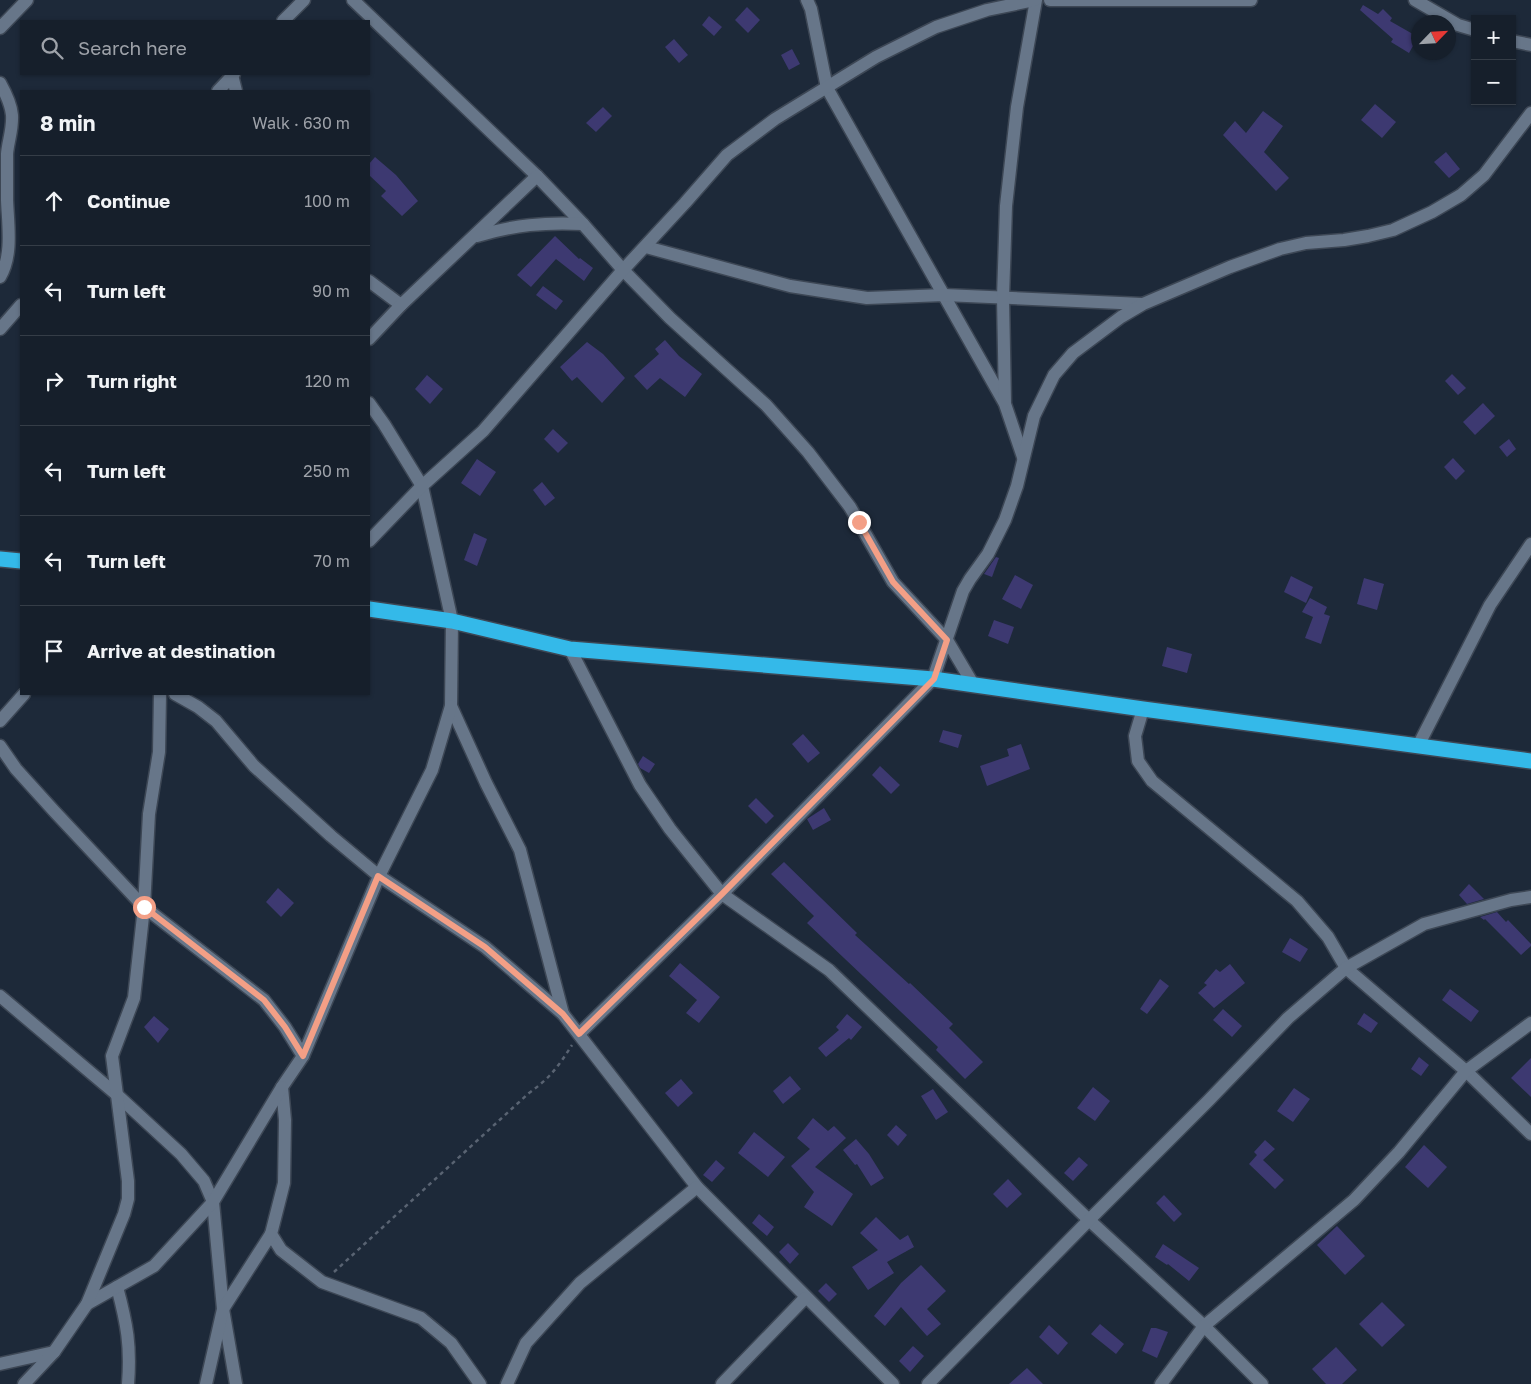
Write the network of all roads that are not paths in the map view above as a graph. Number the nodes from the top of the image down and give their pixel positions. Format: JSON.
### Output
{"nodes":[{"id":1,"x":27,"y":0,"type":"edge"},
{"id":2,"x":304,"y":0,"type":"edge"},
{"id":3,"x":353,"y":0,"type":"edge"},
{"id":4,"x":807,"y":0,"type":"edge"},
{"id":5,"x":1035,"y":0,"type":"edge"},
{"id":6,"x":1050,"y":0,"type":"edge"},
{"id":7,"x":1073,"y":0,"type":"edge"},
{"id":8,"x":1251,"y":0,"type":"edge"},
{"id":9,"x":1415,"y":0,"type":"edge"},
{"id":10,"x":284,"y":20,"type":"edge"},
{"id":11,"x":0,"y":28,"type":"edge"},
{"id":12,"x":1471,"y":29,"type":"edge"},
{"id":13,"x":1516,"y":42,"type":"edge"},
{"id":14,"x":1531,"y":45,"type":"edge"},
{"id":15,"x":232,"y":75,"type":"edge"},
{"id":16,"x":233,"y":75,"type":"edge"},
{"id":17,"x":0,"y":83,"type":"edge"},
{"id":18,"x":827,"y":88,"type":"junction"},
{"id":19,"x":219,"y":90,"type":"edge"},
{"id":20,"x":236,"y":90,"type":"edge"},
{"id":21,"x":1531,"y":113,"type":"edge"},
{"id":22,"x":537,"y":176,"type":"junction"},
{"id":23,"x":583,"y":224,"type":"junction"},
{"id":24,"x":475,"y":236,"type":"junction"},
{"id":25,"x":646,"y":247,"type":"junction"},
{"id":26,"x":623,"y":270,"type":"junction"},
{"id":27,"x":0,"y":277,"type":"edge"},
{"id":28,"x":370,"y":282,"type":"edge"},
{"id":29,"x":944,"y":295,"type":"junction"},
{"id":30,"x":1003,"y":298,"type":"junction"},
{"id":31,"x":401,"y":304,"type":"junction"},
{"id":32,"x":1143,"y":304,"type":"junction"},
{"id":33,"x":20,"y":306,"type":"edge"},
{"id":34,"x":0,"y":328,"type":"edge"},
{"id":35,"x":370,"y":338,"type":"edge"},
{"id":36,"x":370,"y":404,"type":"edge"},
{"id":37,"x":1005,"y":404,"type":"junction"},
{"id":38,"x":1023,"y":458,"type":"junction"},
{"id":39,"x":422,"y":486,"type":"junction"},
{"id":40,"x":370,"y":540,"type":"edge"},
{"id":41,"x":1531,"y":544,"type":"edge"},
{"id":42,"x":0,"y":559,"type":"edge"},
{"id":43,"x":20,"y":561,"type":"edge"},
{"id":44,"x":370,"y":609,"type":"edge"},
{"id":45,"x":452,"y":621,"type":"junction"},
{"id":46,"x":947,"y":640,"type":"junction"},
{"id":47,"x":570,"y":649,"type":"junction"},
{"id":48,"x":934,"y":679,"type":"junction"},
{"id":49,"x":973,"y":684,"type":"junction"},
{"id":50,"x":23,"y":695,"type":"edge"},
{"id":51,"x":160,"y":695,"type":"edge"},
{"id":52,"x":177,"y":695,"type":"edge"},
{"id":53,"x":451,"y":706,"type":"junction"},
{"id":54,"x":1143,"y":709,"type":"junction"},
{"id":55,"x":0,"y":720,"type":"edge"},
{"id":56,"x":0,"y":746,"type":"edge"},
{"id":57,"x":1418,"y":746,"type":"junction"},
{"id":58,"x":1531,"y":761,"type":"edge"},
{"id":59,"x":378,"y":876,"type":"junction"},
{"id":60,"x":722,"y":894,"type":"junction"},
{"id":61,"x":1531,"y":897,"type":"edge"},
{"id":62,"x":144,"y":907,"type":"junction"},
{"id":63,"x":1346,"y":968,"type":"junction"},
{"id":64,"x":0,"y":996,"type":"edge"},
{"id":65,"x":563,"y":1014,"type":"junction"},
{"id":66,"x":1531,"y":1023,"type":"edge"},
{"id":67,"x":579,"y":1034,"type":"junction"},
{"id":68,"x":303,"y":1056,"type":"junction"},
{"id":69,"x":1466,"y":1071,"type":"junction"},
{"id":70,"x":282,"y":1087,"type":"junction"},
{"id":71,"x":116,"y":1094,"type":"junction"},
{"id":72,"x":1531,"y":1134,"type":"edge"},
{"id":73,"x":697,"y":1187,"type":"junction"},
{"id":74,"x":213,"y":1202,"type":"junction"},
{"id":75,"x":1089,"y":1220,"type":"junction"},
{"id":76,"x":271,"y":1234,"type":"junction"},
{"id":77,"x":116,"y":1287,"type":"junction"},
{"id":78,"x":805,"y":1298,"type":"junction"},
{"id":79,"x":88,"y":1304,"type":"junction"},
{"id":80,"x":223,"y":1309,"type":"junction"},
{"id":81,"x":1204,"y":1326,"type":"junction"},
{"id":82,"x":54,"y":1352,"type":"junction"},
{"id":83,"x":0,"y":1364,"type":"edge"},
{"id":84,"x":24,"y":1384,"type":"edge"},
{"id":85,"x":128,"y":1384,"type":"edge"},
{"id":86,"x":206,"y":1384,"type":"edge"},
{"id":87,"x":236,"y":1384,"type":"edge"},
{"id":88,"x":480,"y":1384,"type":"edge"},
{"id":89,"x":507,"y":1384,"type":"edge"},
{"id":90,"x":722,"y":1384,"type":"edge"},
{"id":91,"x":893,"y":1384,"type":"edge"},
{"id":92,"x":928,"y":1384,"type":"edge"},
{"id":93,"x":1161,"y":1384,"type":"edge"},
{"id":94,"x":1262,"y":1384,"type":"edge"}],
"edges":[{"from":1,"to":11,"type":"street"},
{"from":2,"to":10,"type":"street"},
{"from":3,"to":22,"type":"street"},
{"from":4,"to":18,"type":"street"},
{"from":5,"to":18,"type":"street"},
{"from":5,"to":30,"type":"street"},
{"from":6,"to":7,"type":"street"},
{"from":7,"to":8,"type":"street"},
{"from":9,"to":12,"type":"street"},
{"from":13,"to":14,"type":"street"},
{"from":15,"to":19,"type":"street"},
{"from":16,"to":20,"type":"street"},
{"from":17,"to":27,"type":"street"},
{"from":18,"to":25,"type":"street"},
{"from":18,"to":29,"type":"street"},
{"from":21,"to":32,"type":"street"},
{"from":22,"to":23,"type":"street"},
{"from":22,"to":24,"type":"street"},
{"from":23,"to":24,"type":"street"},
{"from":23,"to":26,"type":"street"},
{"from":24,"to":31,"type":"street"},
{"from":25,"to":26,"type":"street"},
{"from":25,"to":29,"type":"street"},
{"from":26,"to":39,"type":"street"},
{"from":26,"to":46,"type":"street"},
{"from":28,"to":31,"type":"street"},
{"from":29,"to":30,"type":"street"},
{"from":29,"to":37,"type":"street"},
{"from":30,"to":32,"type":"street"},
{"from":30,"to":37,"type":"street"},
{"from":31,"to":35,"type":"street"},
{"from":32,"to":38,"type":"street"},
{"from":33,"to":34,"type":"street"},
{"from":36,"to":39,"type":"street"},
{"from":37,"to":38,"type":"street"},
{"from":38,"to":46,"type":"street"},
{"from":39,"to":40,"type":"street"},
{"from":39,"to":45,"type":"street"},
{"from":41,"to":57,"type":"street"},
{"from":42,"to":43,"type":"highway"},
{"from":44,"to":45,"type":"highway"},
{"from":45,"to":47,"type":"highway"},
{"from":45,"to":53,"type":"street"},
{"from":46,"to":48,"type":"street"},
{"from":46,"to":49,"type":"street"},
{"from":47,"to":48,"type":"highway"},
{"from":47,"to":60,"type":"street"},
{"from":48,"to":49,"type":"highway"},
{"from":48,"to":60,"type":"street"},
{"from":49,"to":54,"type":"highway"},
{"from":50,"to":55,"type":"street"},
{"from":51,"to":62,"type":"street"},
{"from":52,"to":59,"type":"street"},
{"from":53,"to":59,"type":"street"},
{"from":53,"to":65,"type":"street"},
{"from":54,"to":57,"type":"highway"},
{"from":54,"to":63,"type":"street"},
{"from":56,"to":62,"type":"street"},
{"from":57,"to":58,"type":"highway"},
{"from":59,"to":65,"type":"street"},
{"from":59,"to":68,"type":"street"},
{"from":60,"to":67,"type":"street"},
{"from":60,"to":75,"type":"street"},
{"from":61,"to":63,"type":"street"},
{"from":62,"to":68,"type":"street"},
{"from":62,"to":71,"type":"street"},
{"from":63,"to":69,"type":"street"},
{"from":63,"to":75,"type":"street"},
{"from":64,"to":71,"type":"street"},
{"from":65,"to":67,"type":"street"},
{"from":66,"to":69,"type":"street"},
{"from":67,"to":73,"type":"street"},
{"from":68,"to":70,"type":"street"},
{"from":69,"to":72,"type":"street"},
{"from":69,"to":81,"type":"street"},
{"from":70,"to":74,"type":"street"},
{"from":70,"to":76,"type":"street"},
{"from":71,"to":74,"type":"street"},
{"from":71,"to":79,"type":"street"},
{"from":73,"to":78,"type":"street"},
{"from":73,"to":89,"type":"street"},
{"from":74,"to":77,"type":"street"},
{"from":74,"to":80,"type":"street"},
{"from":75,"to":81,"type":"street"},
{"from":75,"to":92,"type":"street"},
{"from":76,"to":80,"type":"street"},
{"from":76,"to":88,"type":"street"},
{"from":77,"to":79,"type":"street"},
{"from":77,"to":85,"type":"street"},
{"from":78,"to":90,"type":"street"},
{"from":78,"to":91,"type":"street"},
{"from":79,"to":82,"type":"street"},
{"from":80,"to":86,"type":"street"},
{"from":80,"to":87,"type":"street"},
{"from":81,"to":93,"type":"street"},
{"from":81,"to":94,"type":"street"},
{"from":82,"to":83,"type":"street"},
{"from":82,"to":84,"type":"street"}]}
